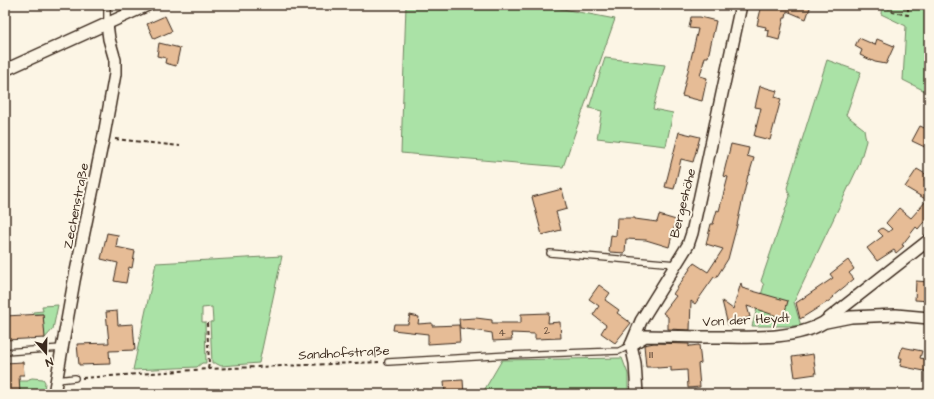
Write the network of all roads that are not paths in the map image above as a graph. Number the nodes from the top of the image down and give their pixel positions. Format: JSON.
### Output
{"nodes":[{"id":1,"x":107,"y":5,"type":"edge"},
{"id":2,"x":148,"y":5,"type":"edge"},
{"id":3,"x":741,"y":5,"type":"edge"},
{"id":4,"x":107,"y":24,"type":"junction"},
{"id":5,"x":5,"y":70,"type":"edge"},
{"id":6,"x":929,"y":240,"type":"edge"},
{"id":7,"x":550,"y":253,"type":"dead end"},
{"id":8,"x":676,"y":264,"type":"junction"},
{"id":9,"x":929,"y":318,"type":"edge"},
{"id":10,"x":823,"y":323,"type":"junction"},
{"id":11,"x":631,"y":345,"type":"junction"},
{"id":12,"x":62,"y":348,"type":"junction"},
{"id":13,"x":5,"y":352,"type":"edge"},
{"id":14,"x":388,"y":362,"type":"road end"},
{"id":15,"x":75,"y":378,"type":"road end"},
{"id":16,"x":57,"y":380,"type":"junction"},
{"id":17,"x":54,"y":394,"type":"edge"},
{"id":18,"x":637,"y":394,"type":"edge"}],
"edges":[{"from":1,"to":4,"type":"lane"},
{"from":2,"to":4,"type":"street"},
{"from":3,"to":8,"type":"street","name":"Bergeshöhe"},
{"from":4,"to":5,"type":"street"},
{"from":4,"to":12,"type":"street","name":"Zechenstraße"},
{"from":6,"to":10,"type":"street","name":"Von der Heydt"},
{"from":7,"to":8,"type":"lane"},
{"from":8,"to":11,"type":"street","name":"Bergeshöhe"},
{"from":9,"to":10,"type":"street"},
{"from":10,"to":11,"type":"street","name":"Von der Heydt"},
{"from":11,"to":14,"type":"lane","name":"Sandhofstraße"},
{"from":11,"to":18,"type":"street"},
{"from":12,"to":13,"type":"lane"},
{"from":12,"to":16,"type":"street","name":"Zechenstraße"},
{"from":15,"to":16,"type":"lane"},
{"from":16,"to":17,"type":"street","name":"Zechenstraße"}]}
